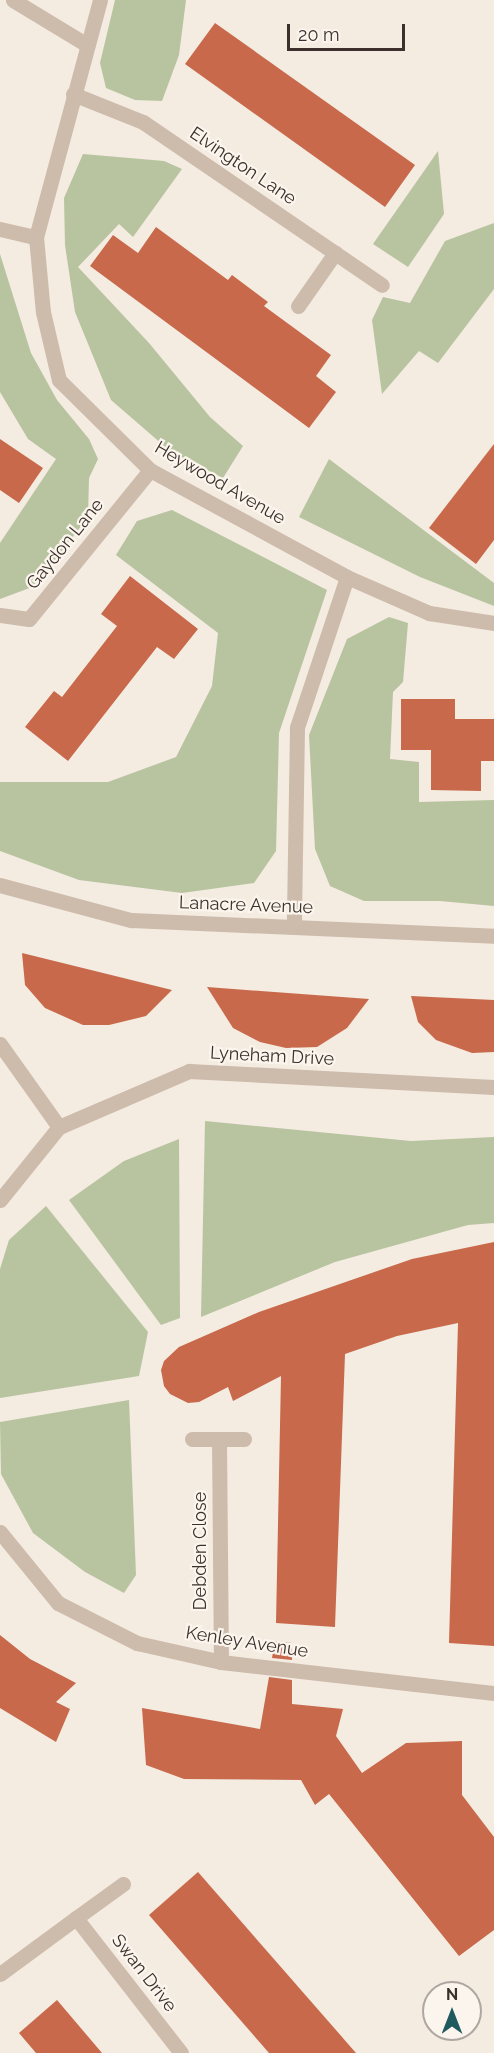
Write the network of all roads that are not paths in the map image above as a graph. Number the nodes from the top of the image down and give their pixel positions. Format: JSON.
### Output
{"nodes":[{"id":1,"x":13,"y":0,"type":"edge"},
{"id":2,"x":100,"y":0,"type":"edge"},
{"id":3,"x":87,"y":45,"type":"junction"},
{"id":4,"x":74,"y":94,"type":"junction"},
{"id":5,"x":0,"y":229,"type":"edge"},
{"id":6,"x":36,"y":237,"type":"junction"},
{"id":7,"x":335,"y":253,"type":"junction"},
{"id":8,"x":382,"y":285,"type":"dead end"},
{"id":9,"x":298,"y":306,"type":"dead end"},
{"id":10,"x":150,"y":470,"type":"junction"},
{"id":11,"x":347,"y":577,"type":"junction"},
{"id":12,"x":0,"y":615,"type":"edge"},
{"id":13,"x":494,"y":623,"type":"edge"},
{"id":14,"x":0,"y":885,"type":"edge"},
{"id":15,"x":294,"y":926,"type":"junction"},
{"id":16,"x":494,"y":936,"type":"edge"},
{"id":17,"x":0,"y":1044,"type":"edge"},
{"id":18,"x":494,"y":1087,"type":"edge"},
{"id":19,"x":59,"y":1127,"type":"junction"},
{"id":20,"x":0,"y":1200,"type":"edge"},
{"id":21,"x":192,"y":1439,"type":"dead end"},
{"id":22,"x":219,"y":1439,"type":"junction"},
{"id":23,"x":244,"y":1439,"type":"dead end"},
{"id":24,"x":0,"y":1532,"type":"edge"},
{"id":25,"x":221,"y":1662,"type":"junction"},
{"id":26,"x":494,"y":1692,"type":"edge"},
{"id":27,"x":123,"y":1884,"type":"dead end"},
{"id":28,"x":76,"y":1917,"type":"junction"},
{"id":29,"x":0,"y":1974,"type":"edge"},
{"id":30,"x":181,"y":2053,"type":"edge"}],
"edges":[{"from":1,"to":3,"type":"street"},
{"from":2,"to":3,"type":"street","name":"Heywood Avenue"},
{"from":3,"to":4,"type":"street","name":"Heywood Avenue"},
{"from":4,"to":6,"type":"street","name":"Heywood Avenue"},
{"from":4,"to":7,"type":"street","name":"Elvington Lane"},
{"from":5,"to":6,"type":"street"},
{"from":6,"to":10,"type":"street","name":"Heywood Avenue"},
{"from":7,"to":8,"type":"street","name":"Elvington Lane"},
{"from":7,"to":9,"type":"street"},
{"from":10,"to":11,"type":"street","name":"Heywood Avenue"},
{"from":10,"to":12,"type":"street","name":"Gaydon Lane"},
{"from":11,"to":13,"type":"street","name":"Heywood Avenue"},
{"from":11,"to":15,"type":"street"},
{"from":14,"to":15,"type":"street","name":"Lanacre Avenue"},
{"from":15,"to":16,"type":"street","name":"Lanacre Avenue"},
{"from":17,"to":19,"type":"street"},
{"from":18,"to":19,"type":"street","name":"Lyneham Drive"},
{"from":19,"to":20,"type":"street"},
{"from":21,"to":22,"type":"street"},
{"from":22,"to":23,"type":"street"},
{"from":22,"to":25,"type":"street","name":"Debden Close"},
{"from":24,"to":25,"type":"street","name":"Kenley Avenue"},
{"from":25,"to":26,"type":"street","name":"Kenley Avenue"},
{"from":27,"to":28,"type":"street"},
{"from":28,"to":29,"type":"street"},
{"from":28,"to":30,"type":"street","name":"Swan Drive"}]}
